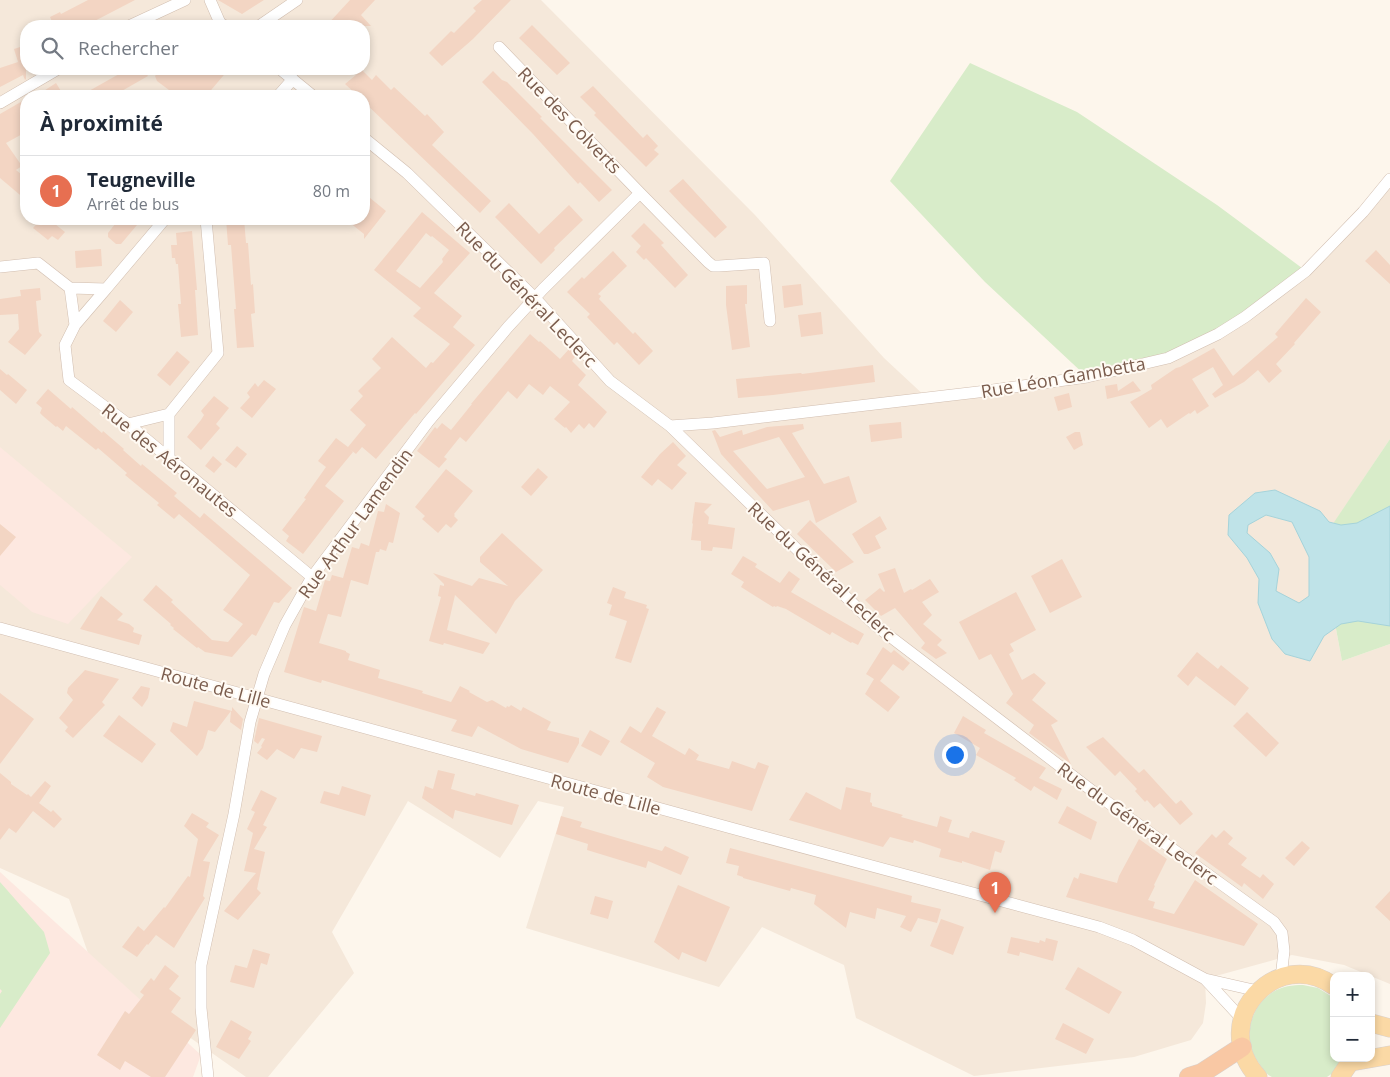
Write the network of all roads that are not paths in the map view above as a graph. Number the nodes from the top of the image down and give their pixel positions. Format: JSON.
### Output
{"nodes":[{"id":1,"x":185,"y":0,"type":"edge"},
{"id":2,"x":210,"y":0,"type":"edge"},
{"id":3,"x":297,"y":0,"type":"edge"},
{"id":4,"x":142,"y":20,"type":"edge"},
{"id":5,"x":219,"y":20,"type":"edge"},
{"id":6,"x":268,"y":20,"type":"edge"},
{"id":7,"x":499,"y":47,"type":"dead end"},
{"id":8,"x":48,"y":75,"type":"edge"},
{"id":9,"x":288,"y":75,"type":"edge"},
{"id":10,"x":293,"y":79,"type":"junction"},
{"id":11,"x":23,"y":90,"type":"edge"},
{"id":12,"x":283,"y":90,"type":"edge"},
{"id":13,"x":306,"y":90,"type":"edge"},
{"id":14,"x":20,"y":92,"type":"edge"},
{"id":15,"x":0,"y":104,"type":"edge"},
{"id":16,"x":370,"y":143,"type":"edge"},
{"id":17,"x":1390,"y":179,"type":"edge"},
{"id":18,"x":640,"y":193,"type":"junction"},
{"id":19,"x":160,"y":225,"type":"edge"},
{"id":20,"x":207,"y":225,"type":"edge"},
{"id":21,"x":0,"y":267,"type":"edge"},
{"id":22,"x":70,"y":288,"type":"junction"},
{"id":23,"x":106,"y":289,"type":"junction"},
{"id":24,"x":535,"y":298,"type":"junction"},
{"id":25,"x":770,"y":321,"type":"dead end"},
{"id":26,"x":75,"y":326,"type":"junction"},
{"id":27,"x":169,"y":414,"type":"junction"},
{"id":28,"x":128,"y":424,"type":"junction"},
{"id":29,"x":670,"y":426,"type":"junction"},
{"id":30,"x":169,"y":458,"type":"junction"},
{"id":31,"x":312,"y":577,"type":"junction"},
{"id":32,"x":0,"y":628,"type":"edge"},
{"id":33,"x":257,"y":698,"type":"junction"},
{"id":34,"x":1281,"y":978,"type":"junction"},
{"id":35,"x":1205,"y":979,"type":"junction"},
{"id":36,"x":1330,"y":984,"type":"edge"},
{"id":37,"x":1258,"y":991,"type":"junction"},
{"id":38,"x":1242,"y":1019,"type":"junction"},
{"id":39,"x":1375,"y":1024,"type":"edge"},
{"id":40,"x":1390,"y":1028,"type":"edge"},
{"id":41,"x":1242,"y":1047,"type":"junction"},
{"id":42,"x":1390,"y":1055,"type":"edge"},
{"id":43,"x":1375,"y":1057,"type":"edge"},
{"id":44,"x":1351,"y":1062,"type":"edge"},
{"id":45,"x":208,"y":1077,"type":"edge"},
{"id":46,"x":1189,"y":1077,"type":"edge"},
{"id":47,"x":1258,"y":1077,"type":"edge"},
{"id":48,"x":1340,"y":1077,"type":"edge"}],
"edges":[{"from":1,"to":4,"type":"street"},
{"from":2,"to":5,"type":"street"},
{"from":3,"to":6,"type":"street"},
{"from":7,"to":18,"type":"street","name":"Rue des Colverts"},
{"from":8,"to":11,"type":"street"},
{"from":9,"to":10,"type":"street"},
{"from":10,"to":12,"type":"street"},
{"from":10,"to":13,"type":"street"},
{"from":14,"to":15,"type":"street"},
{"from":16,"to":24,"type":"street","name":"Rue du Général Leclerc"},
{"from":17,"to":29,"type":"street","name":"Rue Léon Gambetta"},
{"from":18,"to":24,"type":"street","name":"Rue Arthur Lamendin"},
{"from":18,"to":25,"type":"street","name":"Rue des Colverts"},
{"from":19,"to":23,"type":"street","name":"Rue des Aéronautes"},
{"from":20,"to":27,"type":"street"},
{"from":21,"to":22,"type":"street"},
{"from":22,"to":23,"type":"street"},
{"from":22,"to":26,"type":"street","name":"Rue des Aéronautes"},
{"from":23,"to":26,"type":"street","name":"Rue des Aéronautes"},
{"from":24,"to":29,"type":"street","name":"Rue du Général Leclerc"},
{"from":24,"to":31,"type":"street","name":"Rue Arthur Lamendin"},
{"from":26,"to":28,"type":"street","name":"Rue des Aéronautes"},
{"from":27,"to":28,"type":"street"},
{"from":27,"to":30,"type":"street"},
{"from":28,"to":30,"type":"street","name":"Rue des Aéronautes"},
{"from":29,"to":34,"type":"street","name":"Rue du Général Leclerc"},
{"from":30,"to":31,"type":"street","name":"Rue des Aéronautes"},
{"from":31,"to":33,"type":"street","name":"Rue Arthur Lamendin"},
{"from":32,"to":33,"type":"street","name":"Route de Lille"},
{"from":33,"to":35,"type":"street","name":"Route de Lille"},
{"from":33,"to":45,"type":"street","name":"Rue Arthur Lamendin"},
{"from":34,"to":36,"type":"main road"},
{"from":34,"to":37,"type":"main road"},
{"from":35,"to":37,"type":"street","name":"Route de Lille"},
{"from":35,"to":38,"type":"street","name":"Route de Lille"},
{"from":37,"to":38,"type":"main road"},
{"from":38,"to":41,"type":"main road"},
{"from":39,"to":40,"type":"main road"},
{"from":41,"to":46,"type":"highway"},
{"from":41,"to":47,"type":"main road"},
{"from":42,"to":43,"type":"main road"},
{"from":44,"to":48,"type":"main road"}]}
